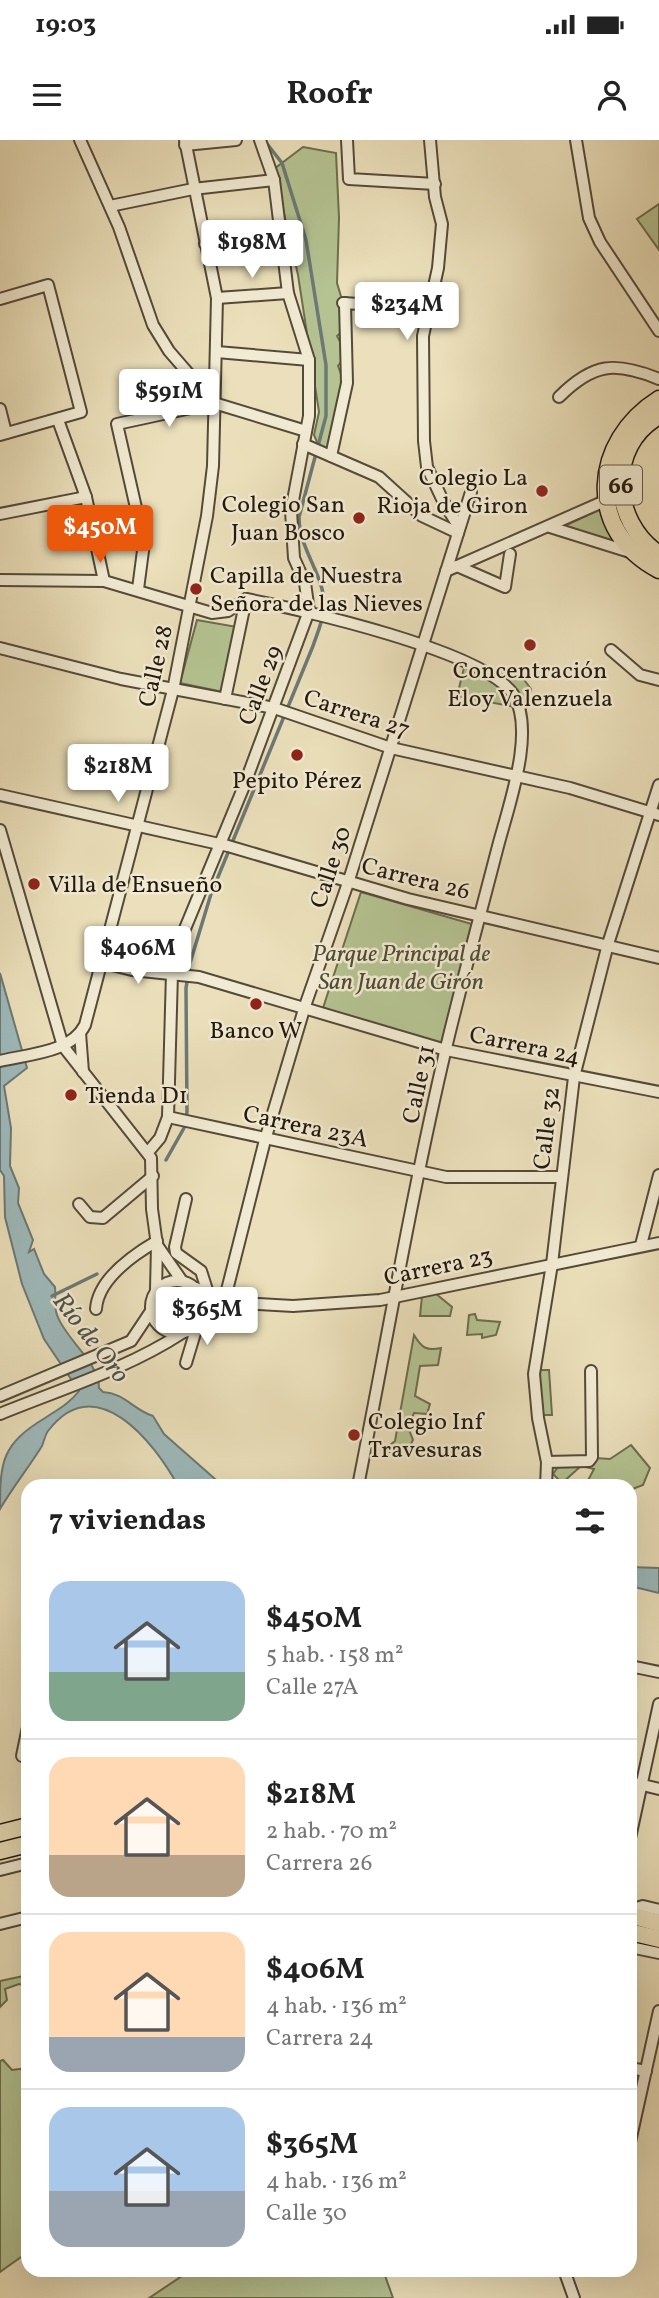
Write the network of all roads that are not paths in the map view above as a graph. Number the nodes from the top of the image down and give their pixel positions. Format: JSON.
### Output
{"nodes":[{"id":1,"x":80,"y":140,"type":"edge"},
{"id":2,"x":236,"y":140,"type":"edge"},
{"id":3,"x":260,"y":140,"type":"edge"},
{"id":4,"x":347,"y":140,"type":"edge"},
{"id":5,"x":430,"y":140,"type":"edge"},
{"id":6,"x":576,"y":140,"type":"edge"},
{"id":7,"x":185,"y":142,"type":"edge"},
{"id":8,"x":274,"y":180,"type":"junction"},
{"id":9,"x":435,"y":184,"type":"junction"},
{"id":10,"x":193,"y":189,"type":"junction"},
{"id":11,"x":110,"y":206,"type":"junction"},
{"id":12,"x":281,"y":238,"type":"junction"},
{"id":13,"x":205,"y":244,"type":"junction"},
{"id":14,"x":288,"y":293,"type":"junction"},
{"id":15,"x":432,"y":294,"type":"junction"},
{"id":16,"x":218,"y":298,"type":"junction"},
{"id":17,"x":0,"y":299,"type":"edge"},
{"id":18,"x":659,"y":331,"type":"edge"},
{"id":19,"x":217,"y":352,"type":"junction"},
{"id":20,"x":309,"y":360,"type":"junction"},
{"id":21,"x":659,"y":379,"type":"edge"},
{"id":22,"x":559,"y":397,"type":"dead end"},
{"id":23,"x":659,"y":399,"type":"edge"},
{"id":24,"x":214,"y":403,"type":"junction"},
{"id":25,"x":0,"y":408,"type":"edge"},
{"id":26,"x":659,"y":416,"type":"edge"},
{"id":27,"x":58,"y":420,"type":"junction"},
{"id":28,"x":306,"y":431,"type":"junction"},
{"id":29,"x":3,"y":434,"type":"edge"},
{"id":30,"x":307,"y":446,"type":"junction"},
{"id":31,"x":329,"y":455,"type":"junction"},
{"id":32,"x":471,"y":492,"type":"dead end"},
{"id":33,"x":86,"y":497,"type":"junction"},
{"id":34,"x":607,"y":500,"type":"junction"},
{"id":35,"x":0,"y":514,"type":"edge"},
{"id":36,"x":550,"y":527,"type":"junction"},
{"id":37,"x":458,"y":530,"type":"junction"},
{"id":38,"x":633,"y":553,"type":"junction"},
{"id":39,"x":510,"y":554,"type":"dead end"},
{"id":40,"x":659,"y":554,"type":"edge"},
{"id":41,"x":451,"y":568,"type":"junction"},
{"id":42,"x":659,"y":570,"type":"edge"},
{"id":43,"x":0,"y":580,"type":"edge"},
{"id":44,"x":104,"y":581,"type":"junction"},
{"id":45,"x":138,"y":589,"type":"junction"},
{"id":46,"x":246,"y":598,"type":"junction"},
{"id":47,"x":190,"y":609,"type":"junction"},
{"id":48,"x":313,"y":612,"type":"junction"},
{"id":49,"x":422,"y":647,"type":"junction"},
{"id":50,"x":0,"y":648,"type":"edge"},
{"id":51,"x":611,"y":650,"type":"dead end"},
{"id":52,"x":659,"y":680,"type":"edge"},
{"id":53,"x":173,"y":690,"type":"junction"},
{"id":54,"x":225,"y":699,"type":"junction"},
{"id":55,"x":277,"y":709,"type":"junction"},
{"id":56,"x":391,"y":748,"type":"junction"},
{"id":57,"x":516,"y":778,"type":"junction"},
{"id":58,"x":659,"y":785,"type":"edge"},
{"id":59,"x":0,"y":795,"type":"edge"},
{"id":60,"x":654,"y":813,"type":"edge"},
{"id":61,"x":137,"y":824,"type":"junction"},
{"id":62,"x":0,"y":830,"type":"edge"},
{"id":63,"x":224,"y":845,"type":"junction"},
{"id":64,"x":348,"y":883,"type":"junction"},
{"id":65,"x":480,"y":915,"type":"junction"},
{"id":66,"x":608,"y":944,"type":"junction"},
{"id":67,"x":659,"y":958,"type":"edge"},
{"id":68,"x":100,"y":962,"type":"junction"},
{"id":69,"x":177,"y":974,"type":"junction"},
{"id":70,"x":305,"y":1006,"type":"junction"},
{"id":71,"x":80,"y":1033,"type":"junction"},
{"id":72,"x":58,"y":1047,"type":"junction"},
{"id":73,"x":446,"y":1050,"type":"junction"},
{"id":74,"x":0,"y":1061,"type":"edge"},
{"id":75,"x":83,"y":1072,"type":"junction"},
{"id":76,"x":574,"y":1077,"type":"junction"},
{"id":77,"x":659,"y":1092,"type":"edge"},
{"id":78,"x":173,"y":1118,"type":"junction"},
{"id":79,"x":265,"y":1140,"type":"junction"},
{"id":80,"x":149,"y":1151,"type":"junction"},
{"id":81,"x":420,"y":1172,"type":"junction"},
{"id":82,"x":659,"y":1175,"type":"edge"},
{"id":83,"x":153,"y":1176,"type":"junction"},
{"id":84,"x":561,"y":1177,"type":"junction"},
{"id":85,"x":186,"y":1199,"type":"dead end"},
{"id":86,"x":79,"y":1204,"type":"dead end"},
{"id":87,"x":157,"y":1242,"type":"junction"},
{"id":88,"x":659,"y":1242,"type":"edge"},
{"id":89,"x":641,"y":1245,"type":"junction"},
{"id":90,"x":552,"y":1264,"type":"junction"},
{"id":91,"x":181,"y":1280,"type":"junction"},
{"id":92,"x":196,"y":1288,"type":"junction"},
{"id":93,"x":156,"y":1290,"type":"junction"},
{"id":94,"x":208,"y":1293,"type":"junction"},
{"id":95,"x":395,"y":1298,"type":"junction"},
{"id":96,"x":224,"y":1302,"type":"junction"},
{"id":97,"x":96,"y":1309,"type":"dead end"},
{"id":98,"x":151,"y":1311,"type":"junction"},
{"id":99,"x":199,"y":1320,"type":"junction"},
{"id":100,"x":181,"y":1333,"type":"junction"},
{"id":101,"x":186,"y":1363,"type":"dead end"},
{"id":102,"x":591,"y":1371,"type":"dead end"},
{"id":103,"x":0,"y":1396,"type":"edge"},
{"id":104,"x":0,"y":1414,"type":"edge"},
{"id":105,"x":547,"y":1462,"type":"junction"},
{"id":106,"x":359,"y":1479,"type":"edge"},
{"id":107,"x":546,"y":1479,"type":"edge"},
{"id":108,"x":637,"y":1667,"type":"edge"},
{"id":109,"x":659,"y":1672,"type":"edge"},
{"id":110,"x":659,"y":1704,"type":"edge"},
{"id":111,"x":637,"y":1781,"type":"edge"},
{"id":112,"x":637,"y":1784,"type":"edge"},
{"id":113,"x":659,"y":1789,"type":"edge"},
{"id":114,"x":21,"y":1828,"type":"edge"},
{"id":115,"x":0,"y":1833,"type":"edge"},
{"id":116,"x":21,"y":1846,"type":"edge"},
{"id":117,"x":0,"y":1851,"type":"edge"},
{"id":118,"x":21,"y":1865,"type":"edge"},
{"id":119,"x":0,"y":1870,"type":"edge"},
{"id":120,"x":637,"y":1909,"type":"edge"},
{"id":121,"x":659,"y":1910,"type":"edge"},
{"id":122,"x":637,"y":1915,"type":"edge"},
{"id":123,"x":21,"y":1919,"type":"edge"},
{"id":124,"x":659,"y":1923,"type":"edge"},
{"id":125,"x":0,"y":1924,"type":"edge"},
{"id":126,"x":637,"y":1934,"type":"edge"},
{"id":127,"x":659,"y":1939,"type":"edge"},
{"id":128,"x":637,"y":1948,"type":"edge"},
{"id":129,"x":659,"y":1953,"type":"edge"},
{"id":130,"x":659,"y":2011,"type":"edge"},
{"id":131,"x":637,"y":2069,"type":"edge"},
{"id":132,"x":646,"y":2071,"type":"junction"},
{"id":133,"x":637,"y":2111,"type":"edge"},
{"id":134,"x":566,"y":2277,"type":"edge"},
{"id":135,"x":574,"y":2298,"type":"edge"}],
"edges":[{"from":1,"to":11,"type":"street"},
{"from":2,"to":7,"type":"street"},
{"from":3,"to":8,"type":"street"},
{"from":4,"to":9,"type":"street"},
{"from":5,"to":9,"type":"street"},
{"from":6,"to":18,"type":"street"},
{"from":7,"to":10,"type":"street","name":"Calle 28"},
{"from":8,"to":10,"type":"street"},
{"from":8,"to":12,"type":"street"},
{"from":9,"to":15,"type":"street"},
{"from":10,"to":11,"type":"street"},
{"from":10,"to":13,"type":"street","name":"Calle 28"},
{"from":11,"to":24,"type":"street"},
{"from":12,"to":13,"type":"street"},
{"from":12,"to":14,"type":"street"},
{"from":13,"to":16,"type":"street","name":"Calle 28"},
{"from":14,"to":16,"type":"street"},
{"from":14,"to":20,"type":"street"},
{"from":15,"to":31,"type":"street"},
{"from":15,"to":37,"type":"street"},
{"from":16,"to":19,"type":"street","name":"Calle 28"},
{"from":17,"to":27,"type":"street"},
{"from":19,"to":20,"type":"street"},
{"from":19,"to":24,"type":"street","name":"Calle 28"},
{"from":20,"to":28,"type":"street"},
{"from":21,"to":22,"type":"street"},
{"from":23,"to":34,"type":"highway","number":"66"},
{"from":24,"to":28,"type":"street"},
{"from":24,"to":45,"type":"street"},
{"from":24,"to":47,"type":"street","name":"Calle 28"},
{"from":25,"to":29,"type":"street"},
{"from":26,"to":40,"type":"highway","number":"66"},
{"from":27,"to":29,"type":"street"},
{"from":27,"to":33,"type":"street"},
{"from":28,"to":30,"type":"street"},
{"from":30,"to":31,"type":"street"},
{"from":30,"to":48,"type":"street"},
{"from":31,"to":37,"type":"street"},
{"from":32,"to":37,"type":"street","name":"Calle 30"},
{"from":33,"to":35,"type":"street"},
{"from":33,"to":44,"type":"street"},
{"from":34,"to":36,"type":"street"},
{"from":34,"to":38,"type":"highway","number":"66"},
{"from":36,"to":38,"type":"street"},
{"from":36,"to":41,"type":"street"},
{"from":37,"to":41,"type":"street","name":"Calle 30"},
{"from":38,"to":42,"type":"highway","number":"66"},
{"from":39,"to":41,"type":"street"},
{"from":41,"to":49,"type":"street","name":"Calle 30"},
{"from":43,"to":44,"type":"street"},
{"from":44,"to":45,"type":"street"},
{"from":45,"to":47,"type":"street"},
{"from":46,"to":47,"type":"street"},
{"from":46,"to":48,"type":"street"},
{"from":46,"to":54,"type":"street"},
{"from":47,"to":53,"type":"street","name":"Calle 28"},
{"from":48,"to":49,"type":"street"},
{"from":48,"to":55,"type":"street","name":"Calle 29"},
{"from":49,"to":56,"type":"street","name":"Calle 30"},
{"from":49,"to":57,"type":"street","name":"Calle 31"},
{"from":50,"to":53,"type":"street","name":"Carrera 27"},
{"from":51,"to":52,"type":"street"},
{"from":53,"to":54,"type":"street","name":"Carrera 27"},
{"from":53,"to":61,"type":"street","name":"Calle 28"},
{"from":54,"to":55,"type":"street","name":"Carrera 27"},
{"from":55,"to":56,"type":"street","name":"Carrera 27"},
{"from":55,"to":63,"type":"street","name":"Calle 29"},
{"from":56,"to":57,"type":"street","name":"Carrera 27"},
{"from":56,"to":64,"type":"street","name":"Calle 30"},
{"from":57,"to":60,"type":"street","name":"Carrera 27"},
{"from":57,"to":65,"type":"street","name":"Calle 31"},
{"from":58,"to":60,"type":"street","name":"Calle 32"},
{"from":59,"to":61,"type":"street","name":"Carrera 26"},
{"from":60,"to":66,"type":"street","name":"Calle 32"},
{"from":61,"to":63,"type":"street","name":"Carrera 26"},
{"from":61,"to":68,"type":"street","name":"Calle 28"},
{"from":62,"to":72,"type":"street"},
{"from":63,"to":64,"type":"street","name":"Carrera 26"},
{"from":63,"to":69,"type":"street","name":"Calle 29"},
{"from":64,"to":65,"type":"street","name":"Carrera 26"},
{"from":64,"to":70,"type":"street","name":"Calle 30"},
{"from":65,"to":66,"type":"street","name":"Carrera 26"},
{"from":65,"to":73,"type":"street","name":"Calle 31"},
{"from":66,"to":67,"type":"street","name":"Carrera 26"},
{"from":66,"to":76,"type":"street","name":"Calle 32"},
{"from":68,"to":69,"type":"street","name":"Carrera 24"},
{"from":68,"to":71,"type":"street","name":"Calle 28"},
{"from":69,"to":70,"type":"street","name":"Carrera 24"},
{"from":69,"to":78,"type":"street","name":"Calle 29"},
{"from":70,"to":73,"type":"street","name":"Carrera 24"},
{"from":70,"to":79,"type":"street","name":"Calle 30"},
{"from":71,"to":72,"type":"street"},
{"from":71,"to":75,"type":"street"},
{"from":72,"to":74,"type":"street"},
{"from":72,"to":75,"type":"street"},
{"from":73,"to":76,"type":"street","name":"Carrera 24"},
{"from":73,"to":81,"type":"street","name":"Calle 31"},
{"from":75,"to":80,"type":"street"},
{"from":76,"to":77,"type":"street","name":"Carrera 24"},
{"from":76,"to":84,"type":"street","name":"Calle 32"},
{"from":78,"to":79,"type":"street","name":"Carrera 23A"},
{"from":78,"to":80,"type":"street","name":"Calle 29"},
{"from":79,"to":81,"type":"street","name":"Carrera 23A"},
{"from":79,"to":96,"type":"street","name":"Calle 30"},
{"from":80,"to":83,"type":"street"},
{"from":81,"to":84,"type":"street","name":"Carrera 23A"},
{"from":81,"to":95,"type":"street","name":"Calle 31"},
{"from":82,"to":89,"type":"street"},
{"from":83,"to":86,"type":"street"},
{"from":83,"to":87,"type":"street"},
{"from":84,"to":90,"type":"street","name":"Calle 32"},
{"from":85,"to":94,"type":"street"},
{"from":87,"to":91,"type":"street"},
{"from":87,"to":93,"type":"street"},
{"from":87,"to":97,"type":"street"},
{"from":88,"to":89,"type":"street","name":"Carrera 23"},
{"from":89,"to":90,"type":"street","name":"Carrera 23"},
{"from":90,"to":95,"type":"street","name":"Carrera 23"},
{"from":90,"to":105,"type":"street","name":"Calle 32"},
{"from":91,"to":92,"type":"street"},
{"from":91,"to":93,"type":"street"},
{"from":92,"to":94,"type":"street","name":"Carrera 23"},
{"from":92,"to":99,"type":"street"},
{"from":93,"to":98,"type":"street"},
{"from":94,"to":96,"type":"street","name":"Carrera 23"},
{"from":95,"to":96,"type":"street","name":"Carrera 23"},
{"from":95,"to":106,"type":"street","name":"Calle 31"},
{"from":96,"to":99,"type":"street"},
{"from":98,"to":100,"type":"street"},
{"from":98,"to":103,"type":"street"},
{"from":99,"to":100,"type":"street"},
{"from":99,"to":101,"type":"street"},
{"from":100,"to":104,"type":"street"},
{"from":102,"to":105,"type":"street"},
{"from":105,"to":107,"type":"street","name":"Calle 32"},
{"from":108,"to":109,"type":"street"},
{"from":110,"to":111,"type":"street"},
{"from":112,"to":113,"type":"street"},
{"from":114,"to":115,"type":"highway"},
{"from":116,"to":117,"type":"highway"},
{"from":118,"to":119,"type":"street"},
{"from":120,"to":121,"type":"street"},
{"from":122,"to":124,"type":"highway"},
{"from":123,"to":125,"type":"street"},
{"from":126,"to":127,"type":"highway"},
{"from":128,"to":129,"type":"street"},
{"from":130,"to":132,"type":"street"},
{"from":131,"to":132,"type":"street"},
{"from":132,"to":133,"type":"street"},
{"from":134,"to":135,"type":"street"}]}
